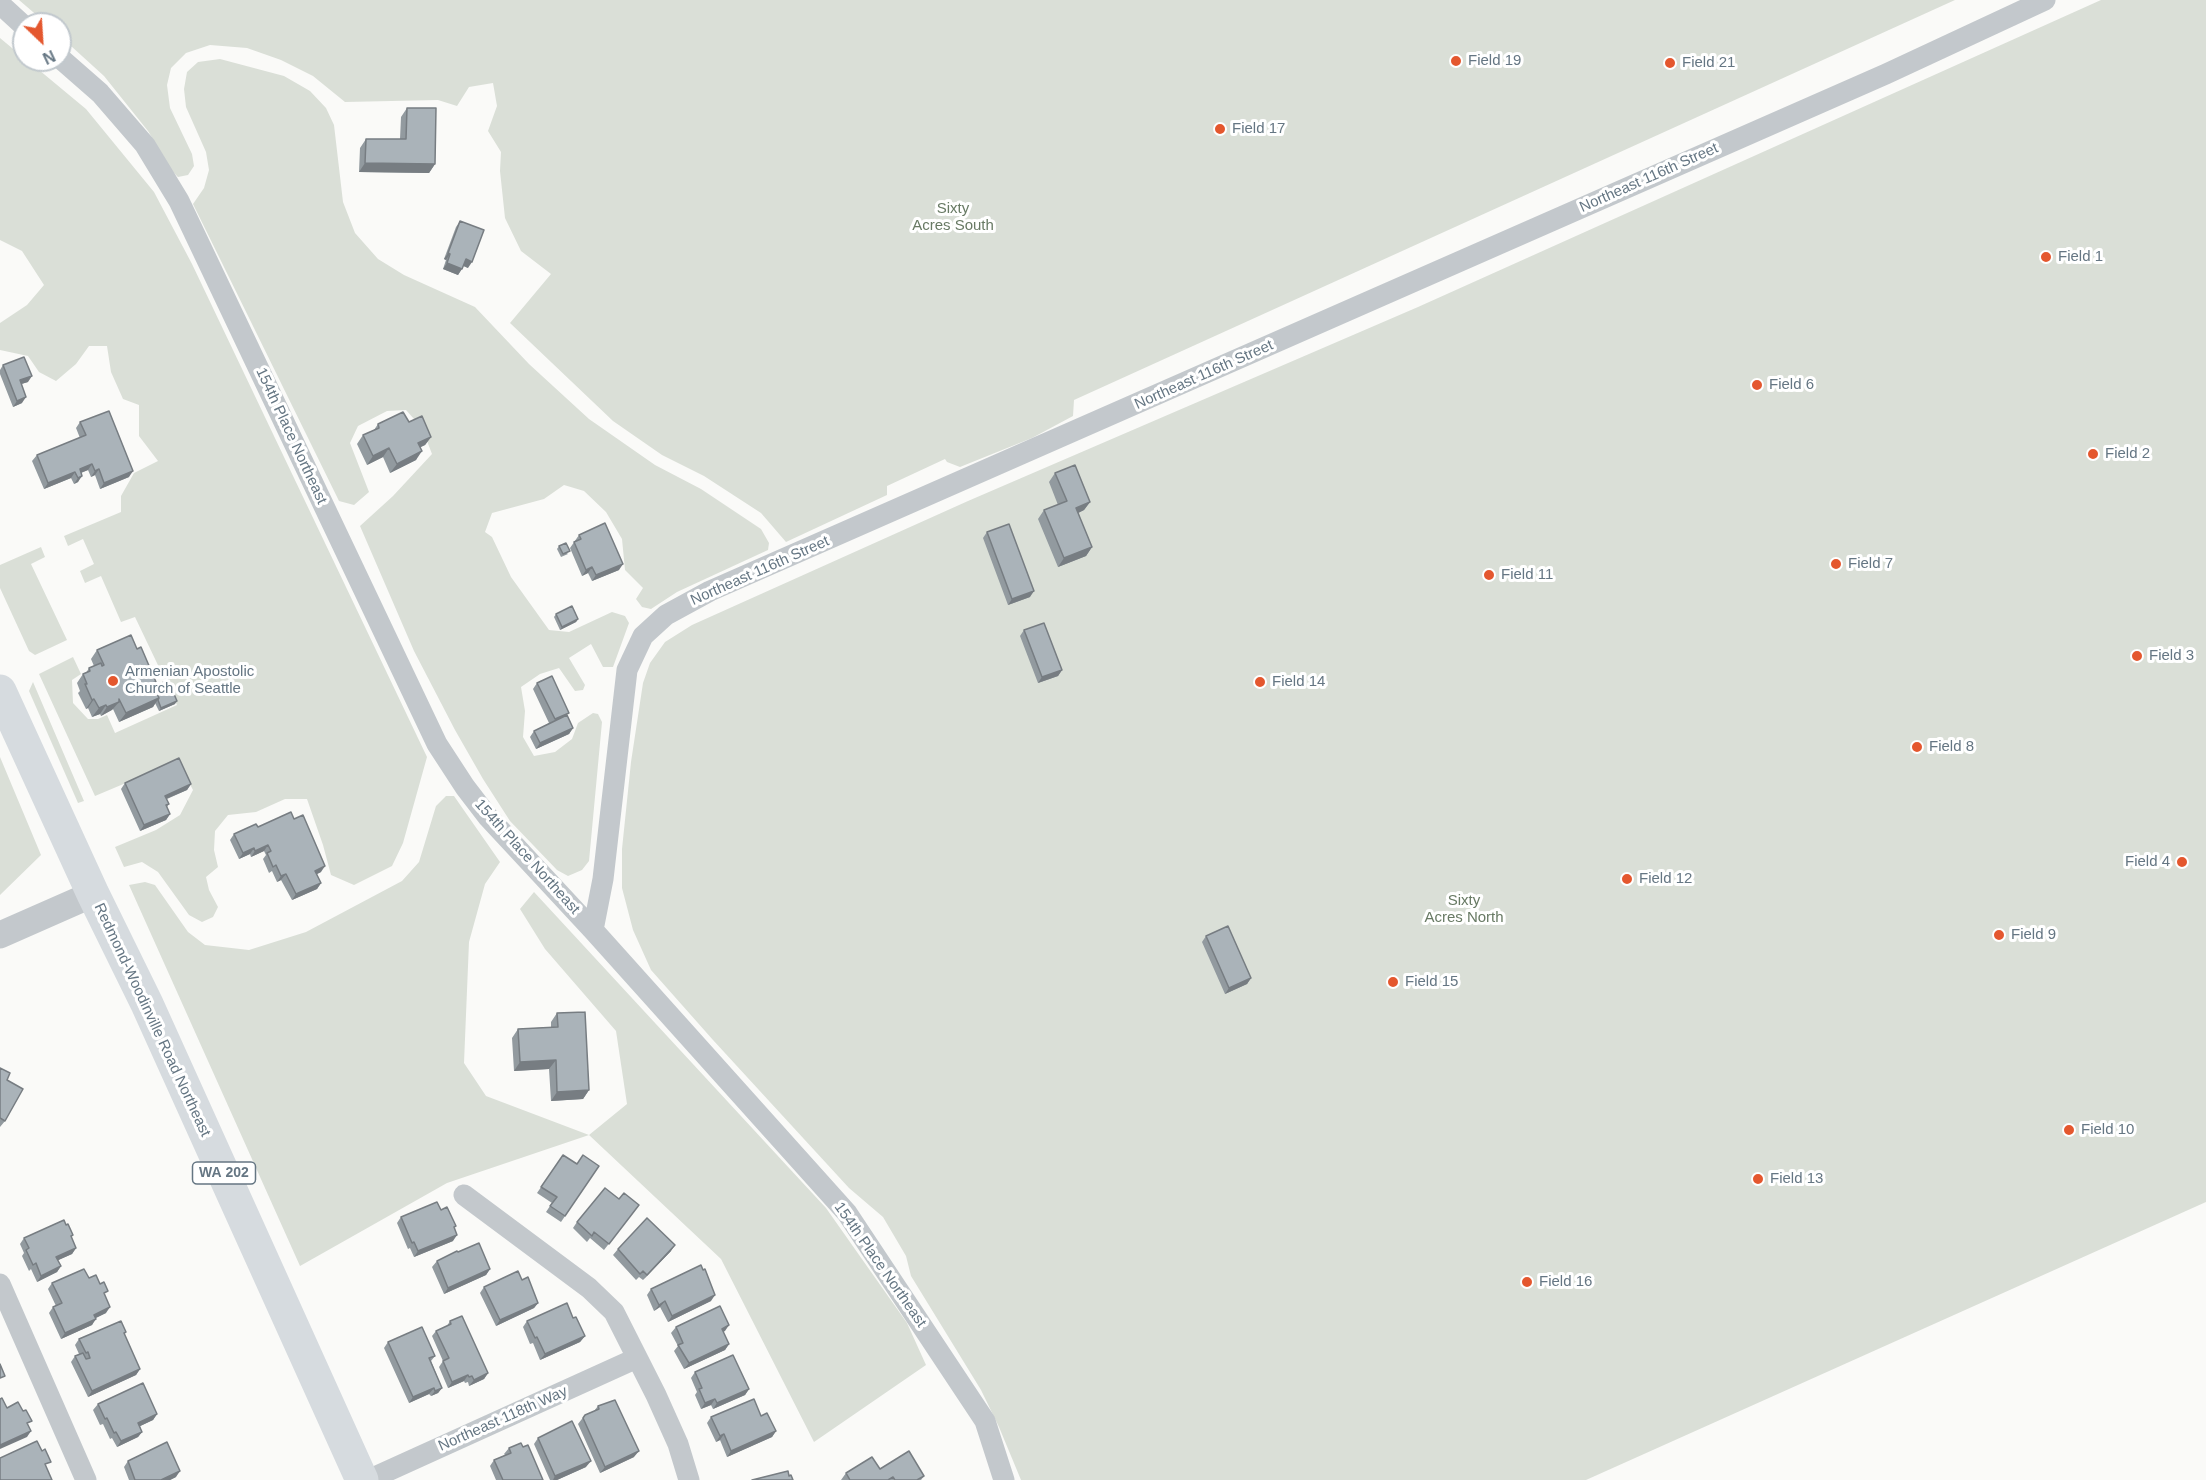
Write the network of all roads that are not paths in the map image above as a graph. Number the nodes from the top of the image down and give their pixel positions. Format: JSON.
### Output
{"nodes":[{"id":1,"x":2045,"y":0,"type":"edge"},
{"id":2,"x":0,"y":4,"type":"edge"},
{"id":3,"x":12,"y":15,"type":"edge"},
{"id":4,"x":72,"y":68,"type":"edge"},
{"id":5,"x":0,"y":691,"type":"edge"},
{"id":6,"x":93,"y":894,"type":"junction"},
{"id":7,"x":593,"y":930,"type":"junction"},
{"id":8,"x":0,"y":935,"type":"edge"},
{"id":9,"x":464,"y":1195,"type":"dead end"},
{"id":10,"x":0,"y":1284,"type":"edge"},
{"id":11,"x":637,"y":1358,"type":"junction"},
{"id":12,"x":86,"y":1480,"type":"edge"},
{"id":13,"x":362,"y":1480,"type":"edge"},
{"id":14,"x":368,"y":1480,"type":"edge"},
{"id":15,"x":689,"y":1480,"type":"edge"},
{"id":16,"x":1004,"y":1480,"type":"edge"}],
"edges":[{"from":1,"to":7,"type":"street","name":"Northeast 116th Street"},
{"from":2,"to":3,"type":"street"},
{"from":4,"to":7,"type":"street","name":"154th Place Northeast"},
{"from":5,"to":6,"type":"main road","name":"Redmond-Woodinville Road Northeast","number":"WA 202"},
{"from":6,"to":8,"type":"street"},
{"from":6,"to":13,"type":"main road","name":"Redmond-Woodinville Road Northeast","number":"WA 202"},
{"from":7,"to":16,"type":"street","name":"154th Place Northeast"},
{"from":9,"to":11,"type":"street"},
{"from":10,"to":12,"type":"street"},
{"from":11,"to":14,"type":"street","name":"Northeast 118th Way"},
{"from":11,"to":15,"type":"street"}]}
